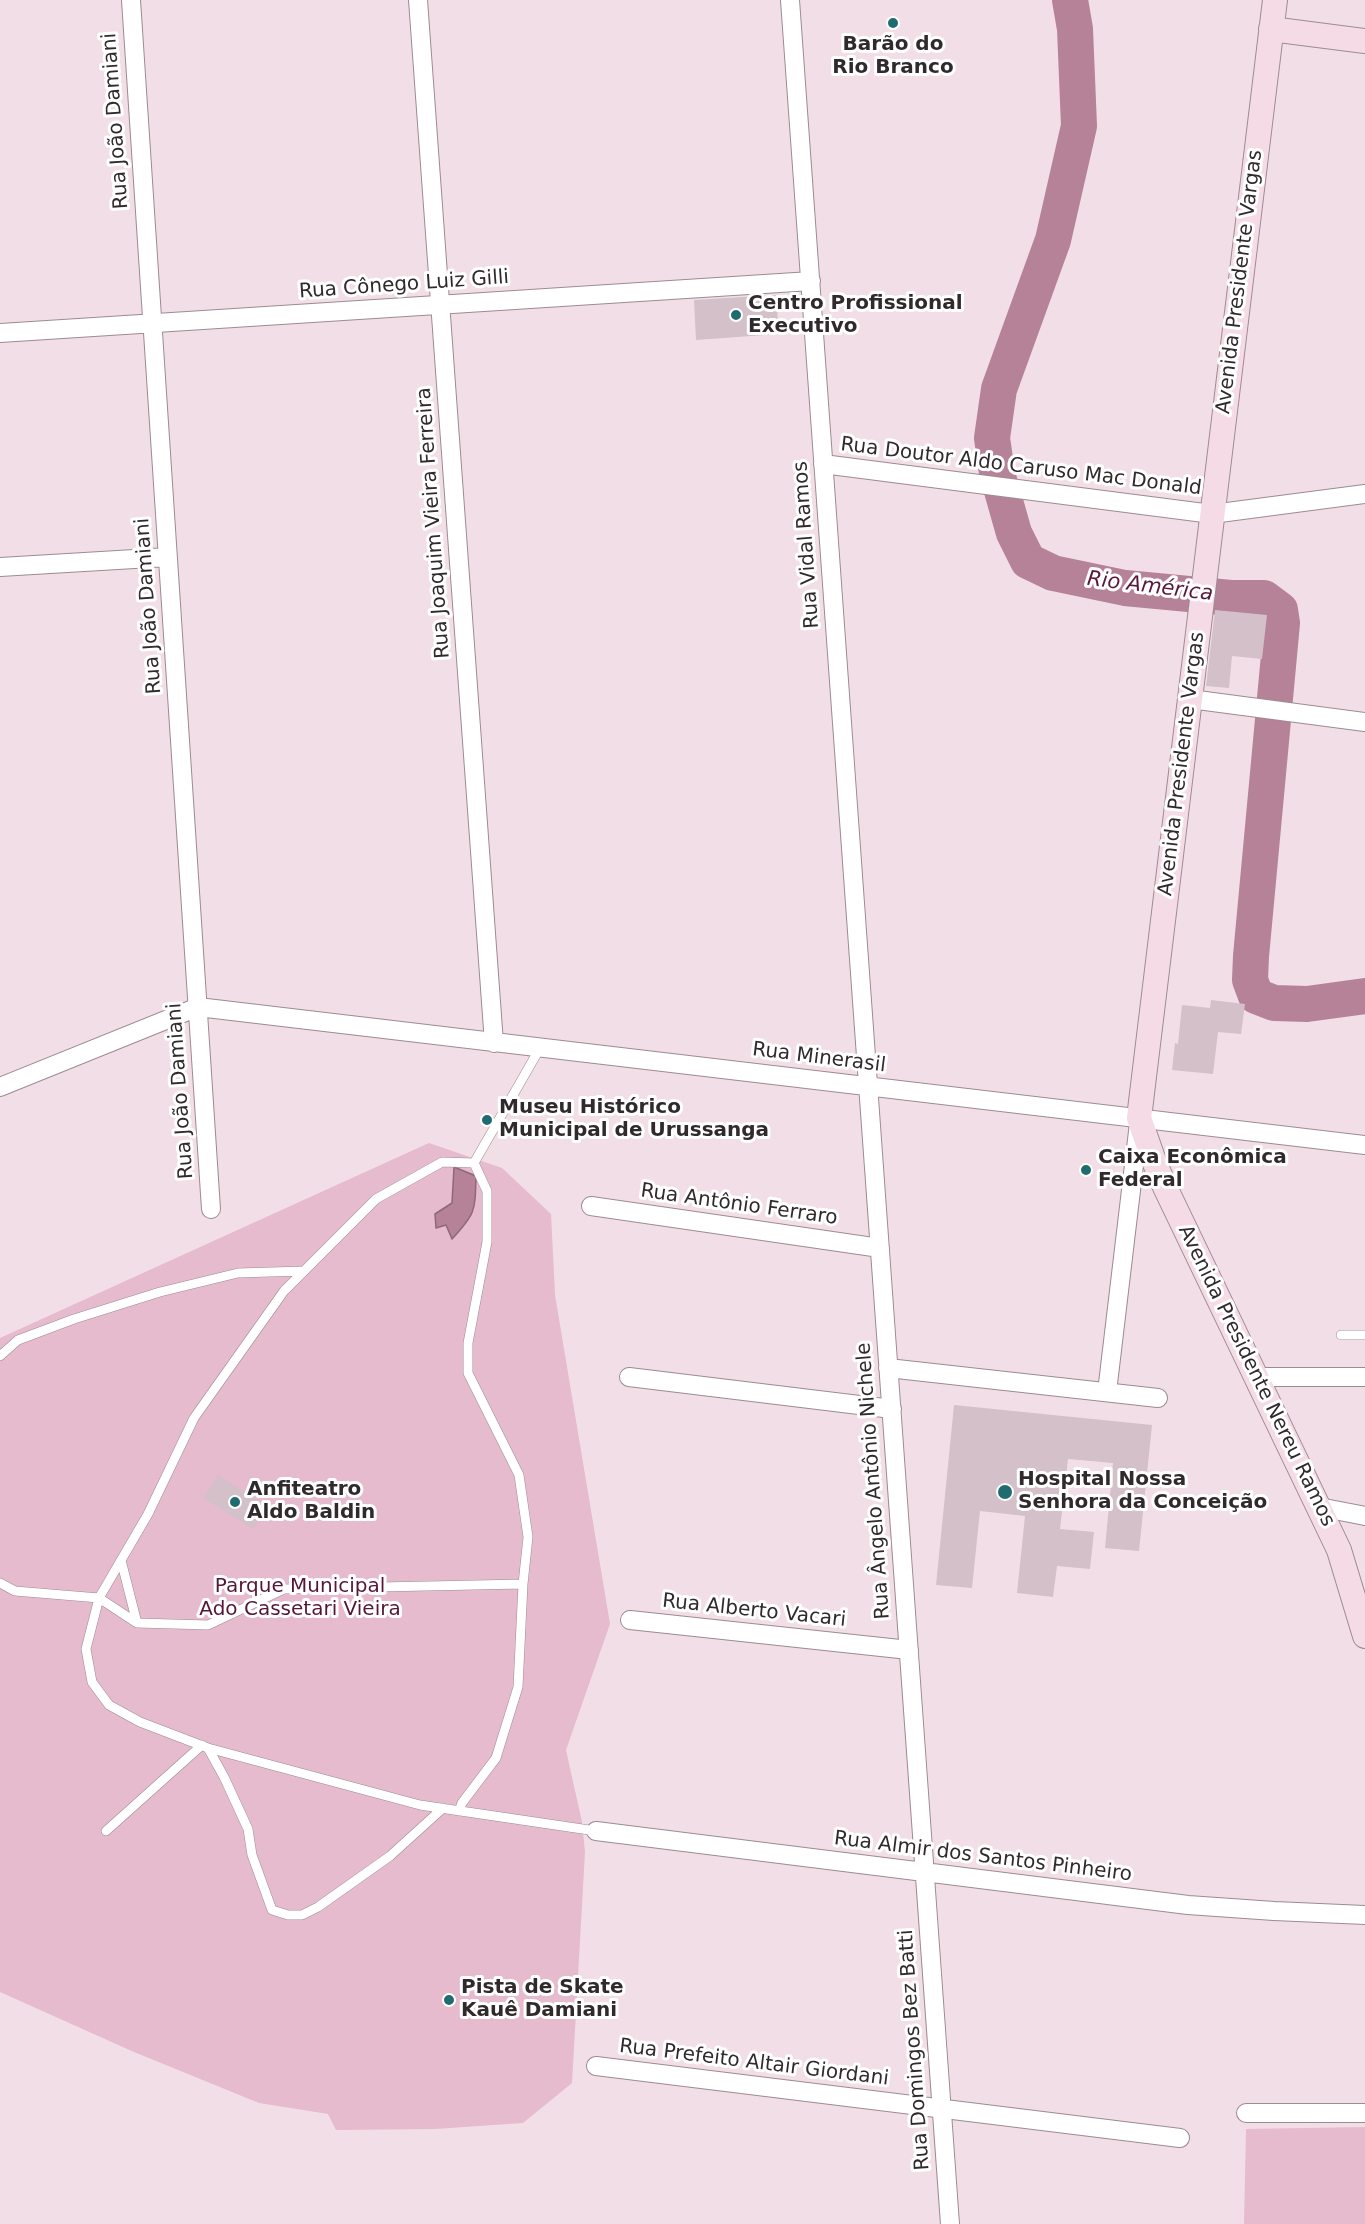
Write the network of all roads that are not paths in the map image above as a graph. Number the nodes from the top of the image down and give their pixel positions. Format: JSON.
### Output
{"nodes":[{"id":1,"x":131,"y":0,"type":"edge"},
{"id":2,"x":418,"y":0,"type":"edge"},
{"id":3,"x":790,"y":0,"type":"edge"},
{"id":4,"x":1275,"y":0,"type":"edge"},
{"id":5,"x":1271,"y":29,"type":"junction"},
{"id":6,"x":1365,"y":41,"type":"edge"},
{"id":7,"x":810,"y":281,"type":"junction"},
{"id":8,"x":441,"y":305,"type":"junction"},
{"id":9,"x":152,"y":324,"type":"junction"},
{"id":10,"x":0,"y":333,"type":"edge"},
{"id":11,"x":823,"y":464,"type":"junction"},
{"id":12,"x":1365,"y":494,"type":"edge"},
{"id":13,"x":1212,"y":514,"type":"junction"},
{"id":14,"x":168,"y":557,"type":"junction"},
{"id":15,"x":0,"y":567,"type":"edge"},
{"id":16,"x":1190,"y":699,"type":"junction"},
{"id":17,"x":1365,"y":722,"type":"edge"},
{"id":18,"x":198,"y":1007,"type":"junction"},
{"id":19,"x":494,"y":1043,"type":"junction"},
{"id":20,"x":540,"y":1048,"type":"junction"},
{"id":21,"x":868,"y":1086,"type":"junction"},
{"id":22,"x":0,"y":1087,"type":"edge"},
{"id":23,"x":1139,"y":1118,"type":"junction"},
{"id":24,"x":1365,"y":1145,"type":"edge"},
{"id":25,"x":474,"y":1163,"type":"junction"},
{"id":26,"x":591,"y":1206,"type":"dead end"},
{"id":27,"x":211,"y":1209,"type":"dead end"},
{"id":28,"x":880,"y":1248,"type":"junction"},
{"id":29,"x":304,"y":1271,"type":"junction"},
{"id":30,"x":1341,"y":1335,"type":"dead end"},
{"id":31,"x":1365,"y":1335,"type":"edge"},
{"id":32,"x":0,"y":1356,"type":"edge"},
{"id":33,"x":888,"y":1368,"type":"junction"},
{"id":34,"x":629,"y":1377,"type":"dead end"},
{"id":35,"x":1257,"y":1377,"type":"junction"},
{"id":36,"x":1365,"y":1377,"type":"edge"},
{"id":37,"x":1107,"y":1392,"type":"junction"},
{"id":38,"x":1158,"y":1398,"type":"dead end"},
{"id":39,"x":892,"y":1409,"type":"junction"},
{"id":40,"x":1319,"y":1507,"type":"junction"},
{"id":41,"x":1365,"y":1516,"type":"edge"},
{"id":42,"x":121,"y":1560,"type":"junction"},
{"id":43,"x":0,"y":1583,"type":"edge"},
{"id":44,"x":523,"y":1584,"type":"junction"},
{"id":45,"x":99,"y":1598,"type":"junction"},
{"id":46,"x":630,"y":1620,"type":"dead end"},
{"id":47,"x":1363,"y":1622,"type":"edge"},
{"id":48,"x":137,"y":1623,"type":"junction"},
{"id":49,"x":909,"y":1650,"type":"junction"},
{"id":50,"x":205,"y":1747,"type":"junction"},
{"id":51,"x":443,"y":1808,"type":"junction"},
{"id":52,"x":459,"y":1811,"type":"junction"},
{"id":53,"x":106,"y":1831,"type":"dead end"},
{"id":54,"x":596,"y":1831,"type":"joint"},
{"id":55,"x":925,"y":1872,"type":"junction"},
{"id":56,"x":1365,"y":1914,"type":"edge"},
{"id":57,"x":596,"y":2066,"type":"dead end"},
{"id":58,"x":942,"y":2109,"type":"junction"},
{"id":59,"x":1246,"y":2113,"type":"dead end"},
{"id":60,"x":1365,"y":2113,"type":"edge"},
{"id":61,"x":1180,"y":2138,"type":"dead end"},
{"id":62,"x":950,"y":2224,"type":"edge"}],
"edges":[{"from":1,"to":9,"type":"street","name":"Rua João Damiani"},
{"from":2,"to":8,"type":"street","name":"Rua Joaquim Vieira Ferreira"},
{"from":3,"to":7,"type":"street","name":"Rua Vidal Ramos"},
{"from":4,"to":5,"type":"street","name":"Avenida Presidente Vargas"},
{"from":5,"to":6,"type":"street"},
{"from":5,"to":13,"type":"street","name":"Avenida Presidente Vargas"},
{"from":7,"to":8,"type":"street","name":"Rua Cônego Luiz Gilli"},
{"from":7,"to":11,"type":"street","name":"Rua Vidal Ramos"},
{"from":8,"to":9,"type":"street","name":"Rua Cônego Luiz Gilli"},
{"from":8,"to":19,"type":"street","name":"Rua Joaquim Vieira Ferreira"},
{"from":9,"to":10,"type":"street","name":"Rua Cônego Luiz Gilli"},
{"from":9,"to":14,"type":"street","name":"Rua João Damiani"},
{"from":11,"to":13,"type":"street","name":"Rua Doutor Aldo Caruso Mac Donald"},
{"from":11,"to":21,"type":"street","name":"Rua Vidal Ramos"},
{"from":12,"to":13,"type":"street","name":"Rua Doutor Aldo Caruso Mac Donald"},
{"from":13,"to":16,"type":"street","name":"Avenida Presidente Vargas"},
{"from":14,"to":15,"type":"street"},
{"from":14,"to":18,"type":"street","name":"Rua João Damiani"},
{"from":16,"to":17,"type":"street"},
{"from":16,"to":23,"type":"street","name":"Avenida Presidente Vargas"},
{"from":18,"to":19,"type":"street","name":"Rua Minerasil"},
{"from":18,"to":22,"type":"street"},
{"from":18,"to":27,"type":"street","name":"Rua João Damiani"},
{"from":19,"to":20,"type":"street","name":"Rua Minerasil"},
{"from":20,"to":21,"type":"street","name":"Rua Minerasil"},
{"from":20,"to":25,"type":"lane"},
{"from":21,"to":23,"type":"street","name":"Rua Minerasil"},
{"from":21,"to":28,"type":"street","name":"Rua Ângelo Antônio Nichele"},
{"from":23,"to":24,"type":"street","name":"Rua Minerasil"},
{"from":23,"to":35,"type":"street","name":"Avenida Presidente Nereu Ramos"},
{"from":23,"to":37,"type":"street","name":"Avenida Presidente Vargas"},
{"from":25,"to":29,"type":"lane"},
{"from":25,"to":44,"type":"lane"},
{"from":26,"to":28,"type":"street","name":"Rua Antônio Ferraro"},
{"from":28,"to":33,"type":"street","name":"Rua Ângelo Antônio Nichele"},
{"from":29,"to":32,"type":"lane"},
{"from":29,"to":42,"type":"lane"},
{"from":30,"to":31,"type":"lane"},
{"from":33,"to":37,"type":"street"},
{"from":33,"to":39,"type":"street","name":"Rua Ângelo Antônio Nichele"},
{"from":34,"to":39,"type":"street"},
{"from":35,"to":36,"type":"street"},
{"from":35,"to":40,"type":"street","name":"Avenida Presidente Nereu Ramos"},
{"from":37,"to":38,"type":"street"},
{"from":39,"to":49,"type":"street","name":"Rua Ângelo Antônio Nichele"},
{"from":40,"to":41,"type":"street"},
{"from":40,"to":47,"type":"street","name":"Avenida Presidente Nereu Ramos"},
{"from":42,"to":45,"type":"lane"},
{"from":42,"to":48,"type":"lane"},
{"from":43,"to":45,"type":"lane"},
{"from":44,"to":48,"type":"lane"},
{"from":44,"to":52,"type":"lane"},
{"from":45,"to":48,"type":"lane"},
{"from":45,"to":50,"type":"lane"},
{"from":46,"to":49,"type":"street","name":"Rua Alberto Vacari"},
{"from":49,"to":55,"type":"street","name":"Rua Ângelo Antônio Nichele"},
{"from":50,"to":51,"type":"lane"},
{"from":50,"to":51,"type":"lane"},
{"from":50,"to":53,"type":"lane"},
{"from":51,"to":52,"type":"lane"},
{"from":52,"to":54,"type":"lane"},
{"from":54,"to":55,"type":"street","name":"Rua Almir dos Santos Pinheiro"},
{"from":55,"to":56,"type":"street","name":"Rua Almir dos Santos Pinheiro"},
{"from":55,"to":58,"type":"street","name":"Rua Domingos Bez Batti"},
{"from":57,"to":58,"type":"street","name":"Rua Prefeito Altair Giordani"},
{"from":58,"to":61,"type":"street","name":"Rua Prefeito Altair Giordani"},
{"from":58,"to":62,"type":"street","name":"Rua Domingos Bez Batti"},
{"from":59,"to":60,"type":"street"}]}
